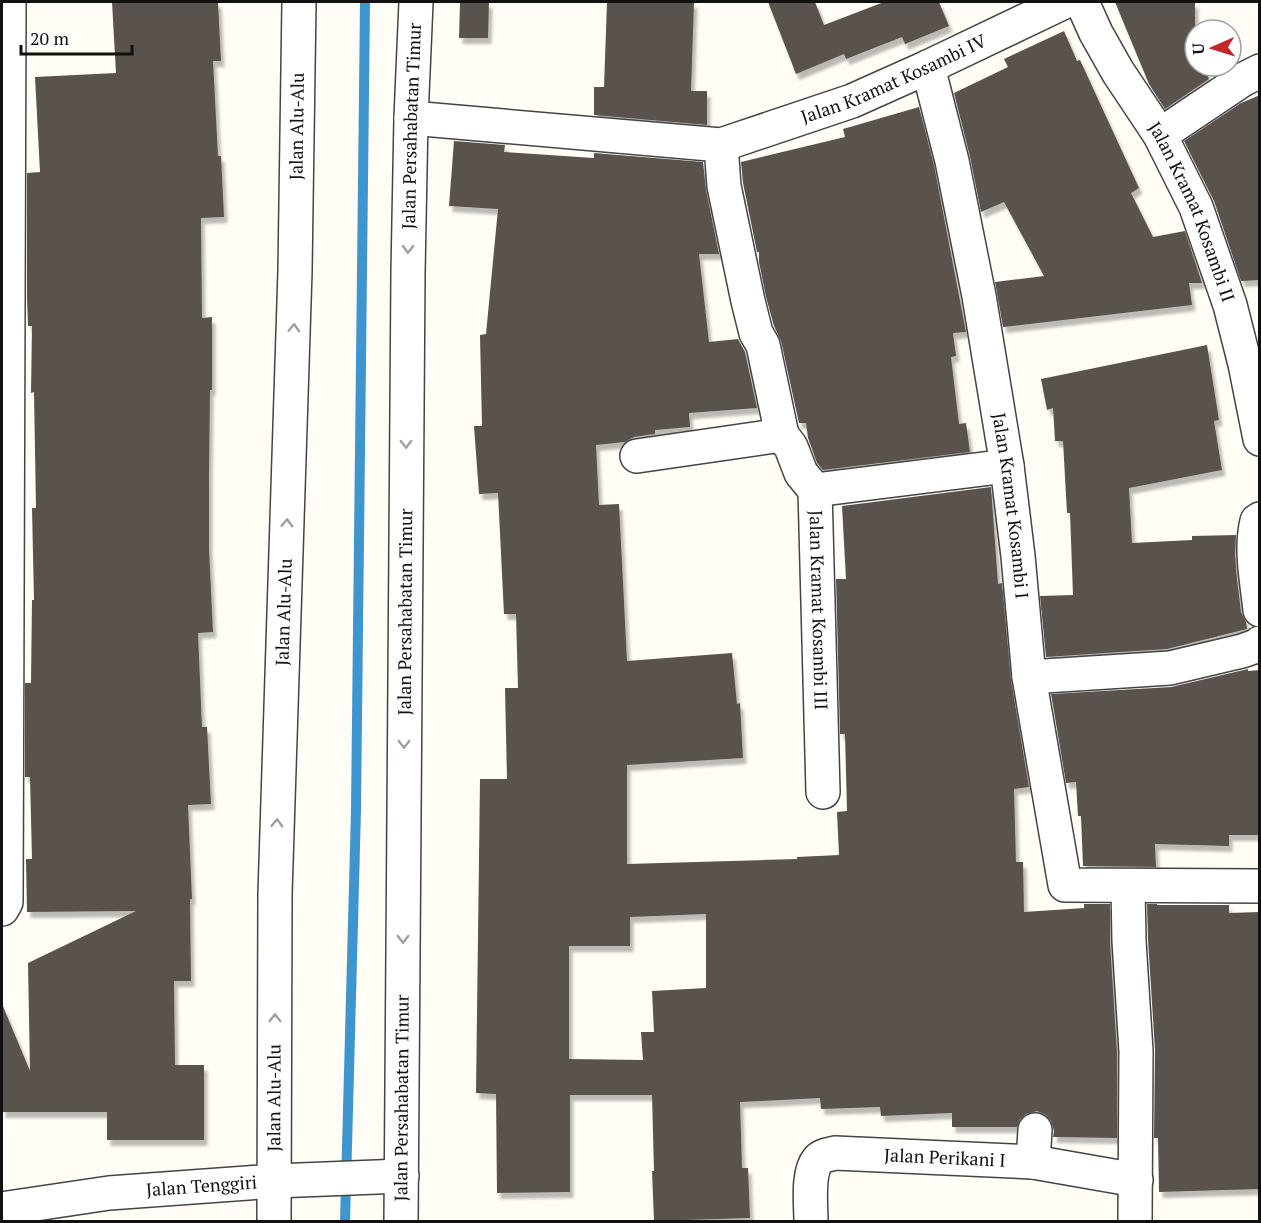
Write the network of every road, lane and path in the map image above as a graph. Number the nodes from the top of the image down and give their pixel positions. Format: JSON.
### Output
{"nodes":[{"id":1,"x":9,"y":2,"type":"edge"},
{"id":2,"x":299,"y":2,"type":"edge"},
{"id":3,"x":416,"y":2,"type":"edge"},
{"id":4,"x":1064,"y":2,"type":"edge"},
{"id":5,"x":1083,"y":2,"type":"edge"},
{"id":6,"x":928,"y":67,"type":"junction"},
{"id":7,"x":1260,"y":71,"type":"edge"},
{"id":8,"x":411,"y":118,"type":"junction"},
{"id":9,"x":1160,"y":135,"type":"junction"},
{"id":10,"x":721,"y":145,"type":"junction"},
{"id":11,"x":782,"y":435,"type":"junction"},
{"id":12,"x":1260,"y":439,"type":"edge"},
{"id":13,"x":637,"y":456,"type":"dead end"},
{"id":14,"x":1007,"y":466,"type":"junction"},
{"id":15,"x":815,"y":490,"type":"junction"},
{"id":16,"x":1260,"y":519,"type":"edge"},
{"id":17,"x":1260,"y":610,"type":"edge"},
{"id":18,"x":1260,"y":643,"type":"edge"},
{"id":19,"x":1029,"y":676,"type":"junction"},
{"id":20,"x":823,"y":792,"type":"dead end"},
{"id":21,"x":1128,"y":886,"type":"junction"},
{"id":22,"x":1260,"y":886,"type":"edge"},
{"id":23,"x":2,"y":909,"type":"edge"},
{"id":24,"x":1035,"y":1130,"type":"dead end"},
{"id":25,"x":1033,"y":1162,"type":"junction"},
{"id":26,"x":389,"y":1177,"type":"junction"},
{"id":27,"x":1136,"y":1179,"type":"junction"},
{"id":28,"x":275,"y":1181,"type":"junction"},
{"id":29,"x":2,"y":1209,"type":"edge"},
{"id":30,"x":274,"y":1221,"type":"edge"},
{"id":31,"x":401,"y":1221,"type":"edge"},
{"id":32,"x":811,"y":1221,"type":"edge"},
{"id":33,"x":1135,"y":1221,"type":"edge"}],
"edges":[{"from":1,"to":23,"type":"street"},
{"from":28,"to":2,"type":"street","name":"Jalan Alu-Alu","one_way":true},
{"from":3,"to":8,"type":"street","name":"Jalan Persahabatan Timur"},
{"from":4,"to":6,"type":"street","name":"Jalan Kramat Kosambi IV"},
{"from":5,"to":9,"type":"street","name":"Jalan Kramat Kosambi II"},
{"from":6,"to":10,"type":"street","name":"Jalan Kramat Kosambi IV"},
{"from":6,"to":14,"type":"street","name":"Jalan Kramat Kosambi I"},
{"from":7,"to":9,"type":"street"},
{"from":8,"to":10,"type":"street","name":"Jalan Kramat Kosambi IV"},
{"from":8,"to":26,"type":"street","name":"Jalan Persahabatan Timur","one_way":true},
{"from":9,"to":12,"type":"street","name":"Jalan Kramat Kosambi II"},
{"from":10,"to":11,"type":"street"},
{"from":11,"to":13,"type":"street"},
{"from":11,"to":15,"type":"street","name":"Jalan Kramat Kosambi III"},
{"from":14,"to":15,"type":"street","name":"Jalan Kramat Kosambi III"},
{"from":14,"to":19,"type":"street","name":"Jalan Kramat Kosambi I"},
{"from":15,"to":20,"type":"street","name":"Jalan Kramat Kosambi III"},
{"from":16,"to":17,"type":"street"},
{"from":18,"to":19,"type":"street"},
{"from":19,"to":21,"type":"street","name":"Jalan Kramat Kosambi I"},
{"from":21,"to":22,"type":"street"},
{"from":21,"to":27,"type":"street"},
{"from":24,"to":25,"type":"street"},
{"from":25,"to":27,"type":"street","name":"Jalan Perikani I"},
{"from":25,"to":32,"type":"street","name":"Jalan Perikani I"},
{"from":26,"to":28,"type":"street","name":"Jalan Tenggiri"},
{"from":26,"to":31,"type":"street","name":"Jalan Persahabatan Timur"},
{"from":27,"to":33,"type":"street"},
{"from":28,"to":29,"type":"street","name":"Jalan Tenggiri"},
{"from":28,"to":30,"type":"street","name":"Jalan Alu-Alu"}]}
